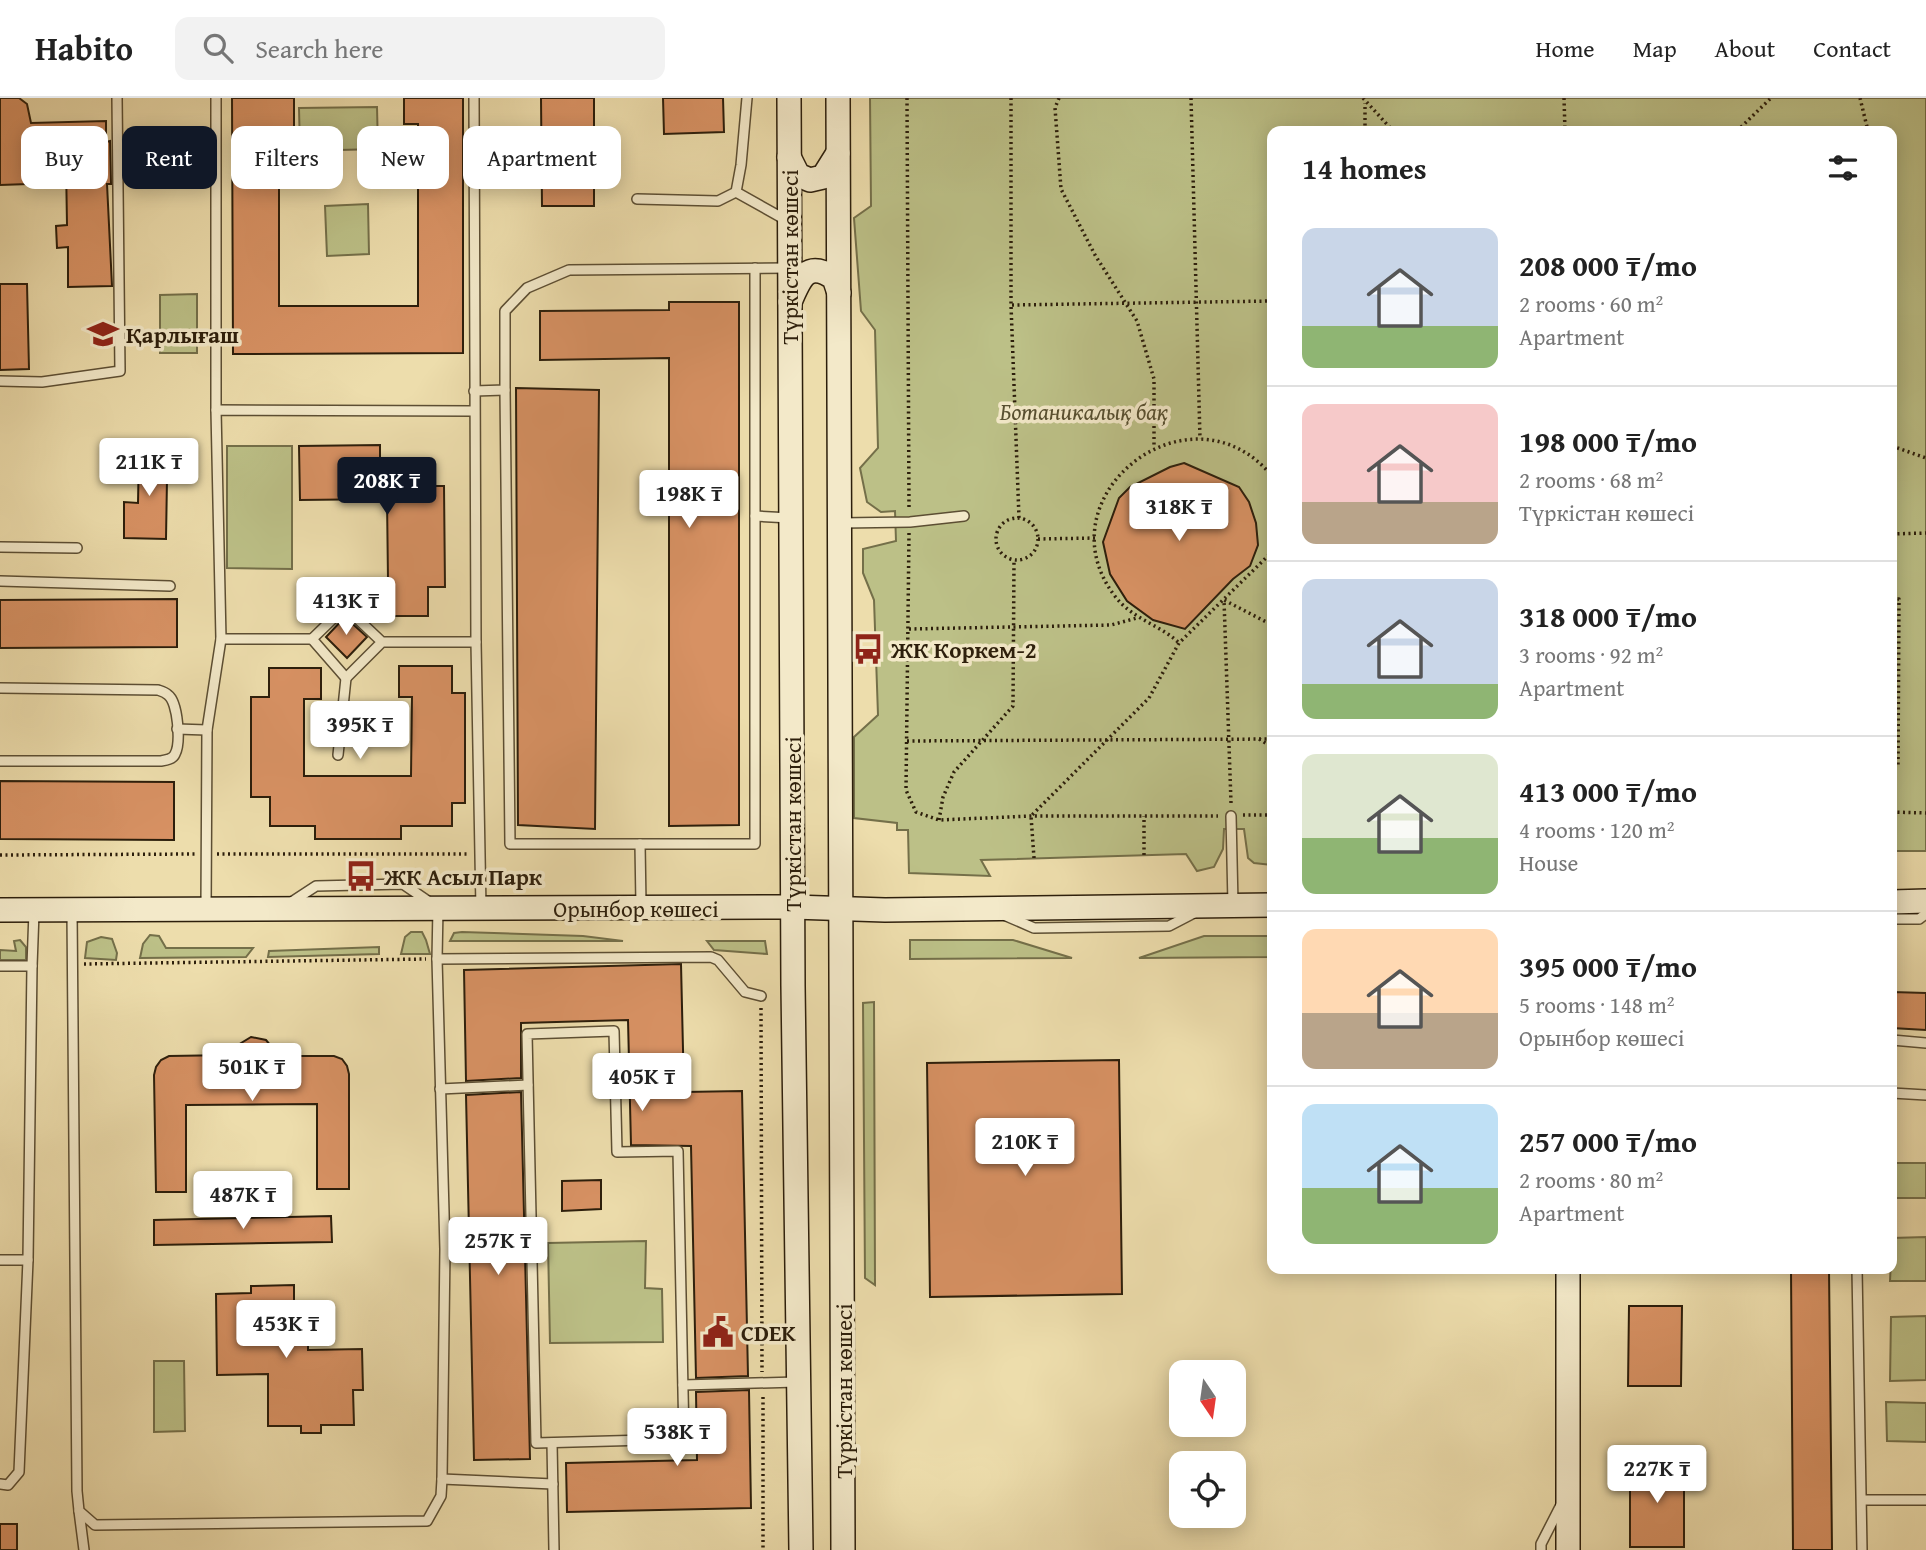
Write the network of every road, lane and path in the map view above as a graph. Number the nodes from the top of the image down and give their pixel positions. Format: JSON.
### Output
{"nodes":[{"id":1,"x":117,"y":98,"type":"edge"},
{"id":2,"x":216,"y":98,"type":"edge"},
{"id":3,"x":474,"y":98,"type":"edge"},
{"id":4,"x":747,"y":98,"type":"edge"},
{"id":5,"x":789,"y":98,"type":"edge"},
{"id":6,"x":838,"y":98,"type":"edge"},
{"id":7,"x":907,"y":98,"type":"edge"},
{"id":8,"x":1011,"y":98,"type":"edge"},
{"id":9,"x":1059,"y":98,"type":"edge"},
{"id":10,"x":1191,"y":98,"type":"edge"},
{"id":11,"x":1564,"y":98,"type":"edge"},
{"id":12,"x":1771,"y":98,"type":"edge"},
{"id":13,"x":1860,"y":98,"type":"edge"},
{"id":14,"x":1364,"y":100,"type":"edge"},
{"id":15,"x":1365,"y":126,"type":"edge"},
{"id":16,"x":1388,"y":126,"type":"edge"},
{"id":17,"x":1565,"y":126,"type":"edge"},
{"id":18,"x":1742,"y":126,"type":"edge"},
{"id":19,"x":1867,"y":126,"type":"edge"},
{"id":20,"x":838,"y":153,"type":"junction"},
{"id":21,"x":789,"y":157,"type":"junction"},
{"id":22,"x":736,"y":192,"type":"junction"},
{"id":23,"x":637,"y":199,"type":"dead end"},
{"id":24,"x":789,"y":222,"type":"junction"},
{"id":25,"x":755,"y":268,"type":"junction"},
{"id":26,"x":789,"y":268,"type":"junction"},
{"id":27,"x":839,"y":293,"type":"junction"},
{"id":28,"x":789,"y":302,"type":"junction"},
{"id":29,"x":1267,"y":302,"type":"edge"},
{"id":30,"x":1126,"y":303,"type":"junction"},
{"id":31,"x":1196,"y":303,"type":"junction"},
{"id":32,"x":1011,"y":305,"type":"junction"},
{"id":33,"x":0,"y":381,"type":"edge"},
{"id":34,"x":505,"y":390,"type":"junction"},
{"id":35,"x":474,"y":391,"type":"junction"},
{"id":36,"x":216,"y":410,"type":"junction"},
{"id":37,"x":474,"y":411,"type":"junction"},
{"id":38,"x":1200,"y":439,"type":"junction"},
{"id":39,"x":1154,"y":448,"type":"junction"},
{"id":40,"x":1897,"y":448,"type":"edge"},
{"id":41,"x":1926,"y":458,"type":"edge"},
{"id":42,"x":1267,"y":471,"type":"edge"},
{"id":43,"x":755,"y":516,"type":"junction"},
{"id":44,"x":964,"y":516,"type":"dead end"},
{"id":45,"x":790,"y":518,"type":"junction"},
{"id":46,"x":1019,"y":518,"type":"junction"},
{"id":47,"x":909,"y":522,"type":"junction"},
{"id":48,"x":840,"y":523,"type":"junction"},
{"id":49,"x":1897,"y":534,"type":"edge"},
{"id":50,"x":1926,"y":534,"type":"edge"},
{"id":51,"x":1096,"y":538,"type":"junction"},
{"id":52,"x":1038,"y":540,"type":"junction"},
{"id":53,"x":0,"y":547,"type":"edge"},
{"id":54,"x":77,"y":548,"type":"dead end"},
{"id":55,"x":1267,"y":557,"type":"edge"},
{"id":56,"x":1014,"y":560,"type":"junction"},
{"id":57,"x":0,"y":582,"type":"edge"},
{"id":58,"x":170,"y":586,"type":"dead end"},
{"id":59,"x":324,"y":588,"type":"dead end"},
{"id":60,"x":1897,"y":599,"type":"edge"},
{"id":61,"x":1224,"y":600,"type":"junction"},
{"id":62,"x":345,"y":607,"type":"junction"},
{"id":63,"x":1137,"y":618,"type":"junction"},
{"id":64,"x":1267,"y":622,"type":"edge"},
{"id":65,"x":1014,"y":627,"type":"junction"},
{"id":66,"x":908,"y":629,"type":"junction"},
{"id":67,"x":221,"y":639,"type":"junction"},
{"id":68,"x":312,"y":639,"type":"junction"},
{"id":69,"x":382,"y":642,"type":"junction"},
{"id":70,"x":476,"y":642,"type":"junction"},
{"id":71,"x":1179,"y":643,"type":"junction"},
{"id":72,"x":346,"y":678,"type":"junction"},
{"id":73,"x":0,"y":688,"type":"edge"},
{"id":74,"x":177,"y":729,"type":"junction"},
{"id":75,"x":207,"y":730,"type":"junction"},
{"id":76,"x":1229,"y":739,"type":"junction"},
{"id":77,"x":1259,"y":739,"type":"junction"},
{"id":78,"x":1267,"y":739,"type":"edge"},
{"id":79,"x":982,"y":740,"type":"junction"},
{"id":80,"x":1107,"y":740,"type":"junction"},
{"id":81,"x":907,"y":741,"type":"junction"},
{"id":82,"x":1267,"y":744,"type":"edge"},
{"id":83,"x":338,"y":755,"type":"dead end"},
{"id":84,"x":0,"y":761,"type":"edge"},
{"id":85,"x":1898,"y":766,"type":"dead end"},
{"id":86,"x":1897,"y":812,"type":"edge"},
{"id":87,"x":1926,"y":813,"type":"edge"},
{"id":88,"x":1267,"y":815,"type":"edge"},
{"id":89,"x":1031,"y":816,"type":"junction"},
{"id":90,"x":1144,"y":816,"type":"junction"},
{"id":91,"x":1231,"y":816,"type":"junction"},
{"id":92,"x":939,"y":820,"type":"junction"},
{"id":93,"x":640,"y":844,"type":"junction"},
{"id":94,"x":206,"y":854,"type":"junction"},
{"id":95,"x":481,"y":854,"type":"junction"},
{"id":96,"x":0,"y":855,"type":"edge"},
{"id":97,"x":1144,"y":855,"type":"dead end"},
{"id":98,"x":1034,"y":858,"type":"dead end"},
{"id":99,"x":1926,"y":901,"type":"edge"},
{"id":100,"x":1897,"y":902,"type":"edge"},
{"id":101,"x":1267,"y":905,"type":"edge"},
{"id":102,"x":1233,"y":906,"type":"junction"},
{"id":103,"x":793,"y":907,"type":"junction"},
{"id":104,"x":438,"y":908,"type":"junction"},
{"id":105,"x":481,"y":908,"type":"junction"},
{"id":106,"x":641,"y":908,"type":"junction"},
{"id":107,"x":842,"y":908,"type":"junction"},
{"id":108,"x":0,"y":910,"type":"edge"},
{"id":109,"x":34,"y":910,"type":"junction"},
{"id":110,"x":72,"y":910,"type":"junction"},
{"id":111,"x":206,"y":910,"type":"junction"},
{"id":112,"x":1926,"y":914,"type":"edge"},
{"id":113,"x":1897,"y":919,"type":"edge"},
{"id":114,"x":433,"y":959,"type":"junction"},
{"id":115,"x":72,"y":963,"type":"junction"},
{"id":116,"x":0,"y":966,"type":"edge"},
{"id":117,"x":32,"y":966,"type":"junction"},
{"id":118,"x":761,"y":996,"type":"joint"},
{"id":119,"x":1897,"y":1040,"type":"edge"},
{"id":120,"x":1926,"y":1043,"type":"edge"},
{"id":121,"x":528,"y":1085,"type":"junction"},
{"id":122,"x":440,"y":1089,"type":"junction"},
{"id":123,"x":1897,"y":1093,"type":"edge"},
{"id":124,"x":1926,"y":1095,"type":"edge"},
{"id":125,"x":0,"y":1260,"type":"edge"},
{"id":126,"x":28,"y":1260,"type":"junction"},
{"id":127,"x":1568,"y":1274,"type":"edge"},
{"id":128,"x":1857,"y":1274,"type":"edge"},
{"id":129,"x":799,"y":1382,"type":"junction"},
{"id":130,"x":762,"y":1383,"type":"junction"},
{"id":131,"x":683,"y":1385,"type":"junction"},
{"id":132,"x":552,"y":1443,"type":"junction"},
{"id":133,"x":442,"y":1479,"type":"junction"},
{"id":134,"x":0,"y":1484,"type":"edge"},
{"id":135,"x":553,"y":1484,"type":"junction"},
{"id":136,"x":1568,"y":1493,"type":"junction"},
{"id":137,"x":1862,"y":1500,"type":"junction"},
{"id":138,"x":1926,"y":1500,"type":"edge"},
{"id":139,"x":79,"y":1510,"type":"junction"},
{"id":140,"x":84,"y":1550,"type":"edge"},
{"id":141,"x":554,"y":1550,"type":"edge"},
{"id":142,"x":763,"y":1550,"type":"edge"},
{"id":143,"x":801,"y":1550,"type":"edge"},
{"id":144,"x":843,"y":1550,"type":"edge"},
{"id":145,"x":1541,"y":1550,"type":"edge"},
{"id":146,"x":1568,"y":1550,"type":"edge"},
{"id":147,"x":1862,"y":1550,"type":"edge"}],
"edges":[{"from":1,"to":33,"type":"lane"},
{"from":2,"to":36,"type":"lane"},
{"from":3,"to":35,"type":"lane"},
{"from":4,"to":22,"type":"lane"},
{"from":5,"to":21,"type":"main road","name":"Түркістан көшесі"},
{"from":6,"to":20,"type":"main road","name":"Түркістан көшесі"},
{"from":7,"to":47,"type":"path"},
{"from":8,"to":32,"type":"path"},
{"from":9,"to":30,"type":"path"},
{"from":10,"to":31,"type":"path"},
{"from":11,"to":17,"type":"path"},
{"from":12,"to":18,"type":"path"},
{"from":13,"to":19,"type":"path"},
{"from":14,"to":15,"type":"path"},
{"from":14,"to":16,"type":"path"},
{"from":20,"to":21,"type":"main road"},
{"from":20,"to":27,"type":"main road","name":"Түркістан көшесі"},
{"from":21,"to":24,"type":"main road","name":"Түркістан көшесі"},
{"from":22,"to":23,"type":"lane"},
{"from":22,"to":24,"type":"lane"},
{"from":24,"to":26,"type":"main road","name":"Түркістан көшесі"},
{"from":25,"to":26,"type":"lane"},
{"from":25,"to":34,"type":"lane"},
{"from":25,"to":43,"type":"lane"},
{"from":26,"to":28,"type":"main road","name":"Түркістан көшесі"},
{"from":27,"to":28,"type":"main road"},
{"from":27,"to":48,"type":"main road","name":"Түркістан көшесі"},
{"from":28,"to":45,"type":"main road","name":"Түркістан көшесі"},
{"from":29,"to":31,"type":"path"},
{"from":30,"to":31,"type":"path"},
{"from":30,"to":32,"type":"path"},
{"from":30,"to":39,"type":"path"},
{"from":31,"to":38,"type":"path"},
{"from":32,"to":46,"type":"path"},
{"from":34,"to":35,"type":"lane"},
{"from":34,"to":93,"type":"lane"},
{"from":35,"to":37,"type":"lane"},
{"from":36,"to":37,"type":"lane"},
{"from":36,"to":67,"type":"lane"},
{"from":37,"to":70,"type":"lane"},
{"from":38,"to":39,"type":"path"},
{"from":38,"to":42,"type":"path"},
{"from":39,"to":51,"type":"path"},
{"from":40,"to":41,"type":"path"},
{"from":43,"to":45,"type":"lane"},
{"from":43,"to":93,"type":"lane"},
{"from":44,"to":47,"type":"lane"},
{"from":45,"to":103,"type":"main road","name":"Түркістан көшесі"},
{"from":46,"to":52,"type":"path"},
{"from":46,"to":56,"type":"path"},
{"from":47,"to":48,"type":"lane"},
{"from":47,"to":66,"type":"path"},
{"from":48,"to":107,"type":"main road","name":"Түркістан көшесі"},
{"from":49,"to":50,"type":"path"},
{"from":51,"to":52,"type":"path"},
{"from":51,"to":63,"type":"path"},
{"from":52,"to":56,"type":"path"},
{"from":53,"to":54,"type":"lane"},
{"from":55,"to":61,"type":"path"},
{"from":56,"to":65,"type":"path"},
{"from":57,"to":58,"type":"lane"},
{"from":59,"to":62,"type":"lane"},
{"from":60,"to":85,"type":"path"},
{"from":61,"to":64,"type":"path"},
{"from":61,"to":71,"type":"path"},
{"from":61,"to":76,"type":"path"},
{"from":62,"to":68,"type":"lane"},
{"from":62,"to":69,"type":"lane"},
{"from":63,"to":65,"type":"path"},
{"from":63,"to":71,"type":"path"},
{"from":65,"to":66,"type":"path"},
{"from":65,"to":79,"type":"path"},
{"from":66,"to":81,"type":"path"},
{"from":67,"to":68,"type":"lane"},
{"from":67,"to":75,"type":"lane"},
{"from":68,"to":72,"type":"lane"},
{"from":69,"to":70,"type":"lane"},
{"from":69,"to":72,"type":"lane"},
{"from":70,"to":95,"type":"lane"},
{"from":71,"to":80,"type":"path"},
{"from":72,"to":83,"type":"lane"},
{"from":73,"to":74,"type":"lane"},
{"from":74,"to":75,"type":"lane"},
{"from":74,"to":84,"type":"lane"},
{"from":75,"to":94,"type":"lane"},
{"from":76,"to":77,"type":"path"},
{"from":76,"to":80,"type":"path"},
{"from":76,"to":91,"type":"path"},
{"from":77,"to":78,"type":"path"},
{"from":77,"to":82,"type":"path"},
{"from":79,"to":80,"type":"path"},
{"from":79,"to":81,"type":"path"},
{"from":79,"to":92,"type":"path"},
{"from":80,"to":89,"type":"path"},
{"from":81,"to":92,"type":"path"},
{"from":86,"to":87,"type":"path"},
{"from":88,"to":91,"type":"path"},
{"from":89,"to":90,"type":"path"},
{"from":89,"to":92,"type":"path"},
{"from":89,"to":98,"type":"path"},
{"from":90,"to":91,"type":"path"},
{"from":90,"to":97,"type":"path"},
{"from":91,"to":102,"type":"lane"},
{"from":93,"to":106,"type":"lane"},
{"from":94,"to":95,"type":"path"},
{"from":94,"to":96,"type":"path"},
{"from":94,"to":111,"type":"lane"},
{"from":95,"to":105,"type":"lane"},
{"from":99,"to":100,"type":"main road"},
{"from":101,"to":102,"type":"main road","name":"Орынбор көшесі"},
{"from":102,"to":107,"type":"main road","name":"Орынбор көшесі"},
{"from":103,"to":106,"type":"main road","name":"Орынбор көшесі"},
{"from":103,"to":107,"type":"main road","name":"Орынбор көшесі"},
{"from":103,"to":129,"type":"main road","name":"Түркістан көшесі"},
{"from":104,"to":105,"type":"main road","name":"Орынбор көшесі"},
{"from":104,"to":111,"type":"main road","name":"Орынбор көшесі"},
{"from":104,"to":114,"type":"lane"},
{"from":105,"to":106,"type":"main road","name":"Орынбор көшесі"},
{"from":107,"to":144,"type":"main road","name":"Түркістан көшесі"},
{"from":108,"to":109,"type":"main road","name":"Орынбор көшесі"},
{"from":109,"to":110,"type":"main road","name":"Орынбор көшесі"},
{"from":109,"to":117,"type":"lane"},
{"from":110,"to":111,"type":"main road","name":"Орынбор көшесі"},
{"from":110,"to":115,"type":"lane"},
{"from":112,"to":113,"type":"lane"},
{"from":114,"to":115,"type":"path"},
{"from":114,"to":118,"type":"lane"},
{"from":114,"to":122,"type":"lane"},
{"from":115,"to":139,"type":"lane"},
{"from":116,"to":117,"type":"lane"},
{"from":117,"to":126,"type":"lane"},
{"from":118,"to":130,"type":"path"},
{"from":119,"to":120,"type":"lane"},
{"from":121,"to":122,"type":"lane"},
{"from":121,"to":131,"type":"lane"},
{"from":121,"to":132,"type":"lane"},
{"from":122,"to":133,"type":"lane"},
{"from":123,"to":124,"type":"lane"},
{"from":125,"to":126,"type":"lane"},
{"from":126,"to":134,"type":"lane"},
{"from":127,"to":136,"type":"main road"},
{"from":128,"to":137,"type":"lane"},
{"from":129,"to":130,"type":"lane"},
{"from":129,"to":143,"type":"main road","name":"Түркістан көшесі"},
{"from":130,"to":131,"type":"lane"},
{"from":130,"to":142,"type":"path"},
{"from":131,"to":132,"type":"lane"},
{"from":132,"to":135,"type":"lane"},
{"from":133,"to":135,"type":"lane"},
{"from":133,"to":139,"type":"lane"},
{"from":135,"to":141,"type":"lane"},
{"from":136,"to":145,"type":"lane"},
{"from":136,"to":146,"type":"main road"},
{"from":137,"to":138,"type":"lane"},
{"from":137,"to":147,"type":"lane"},
{"from":139,"to":140,"type":"lane"}]}
